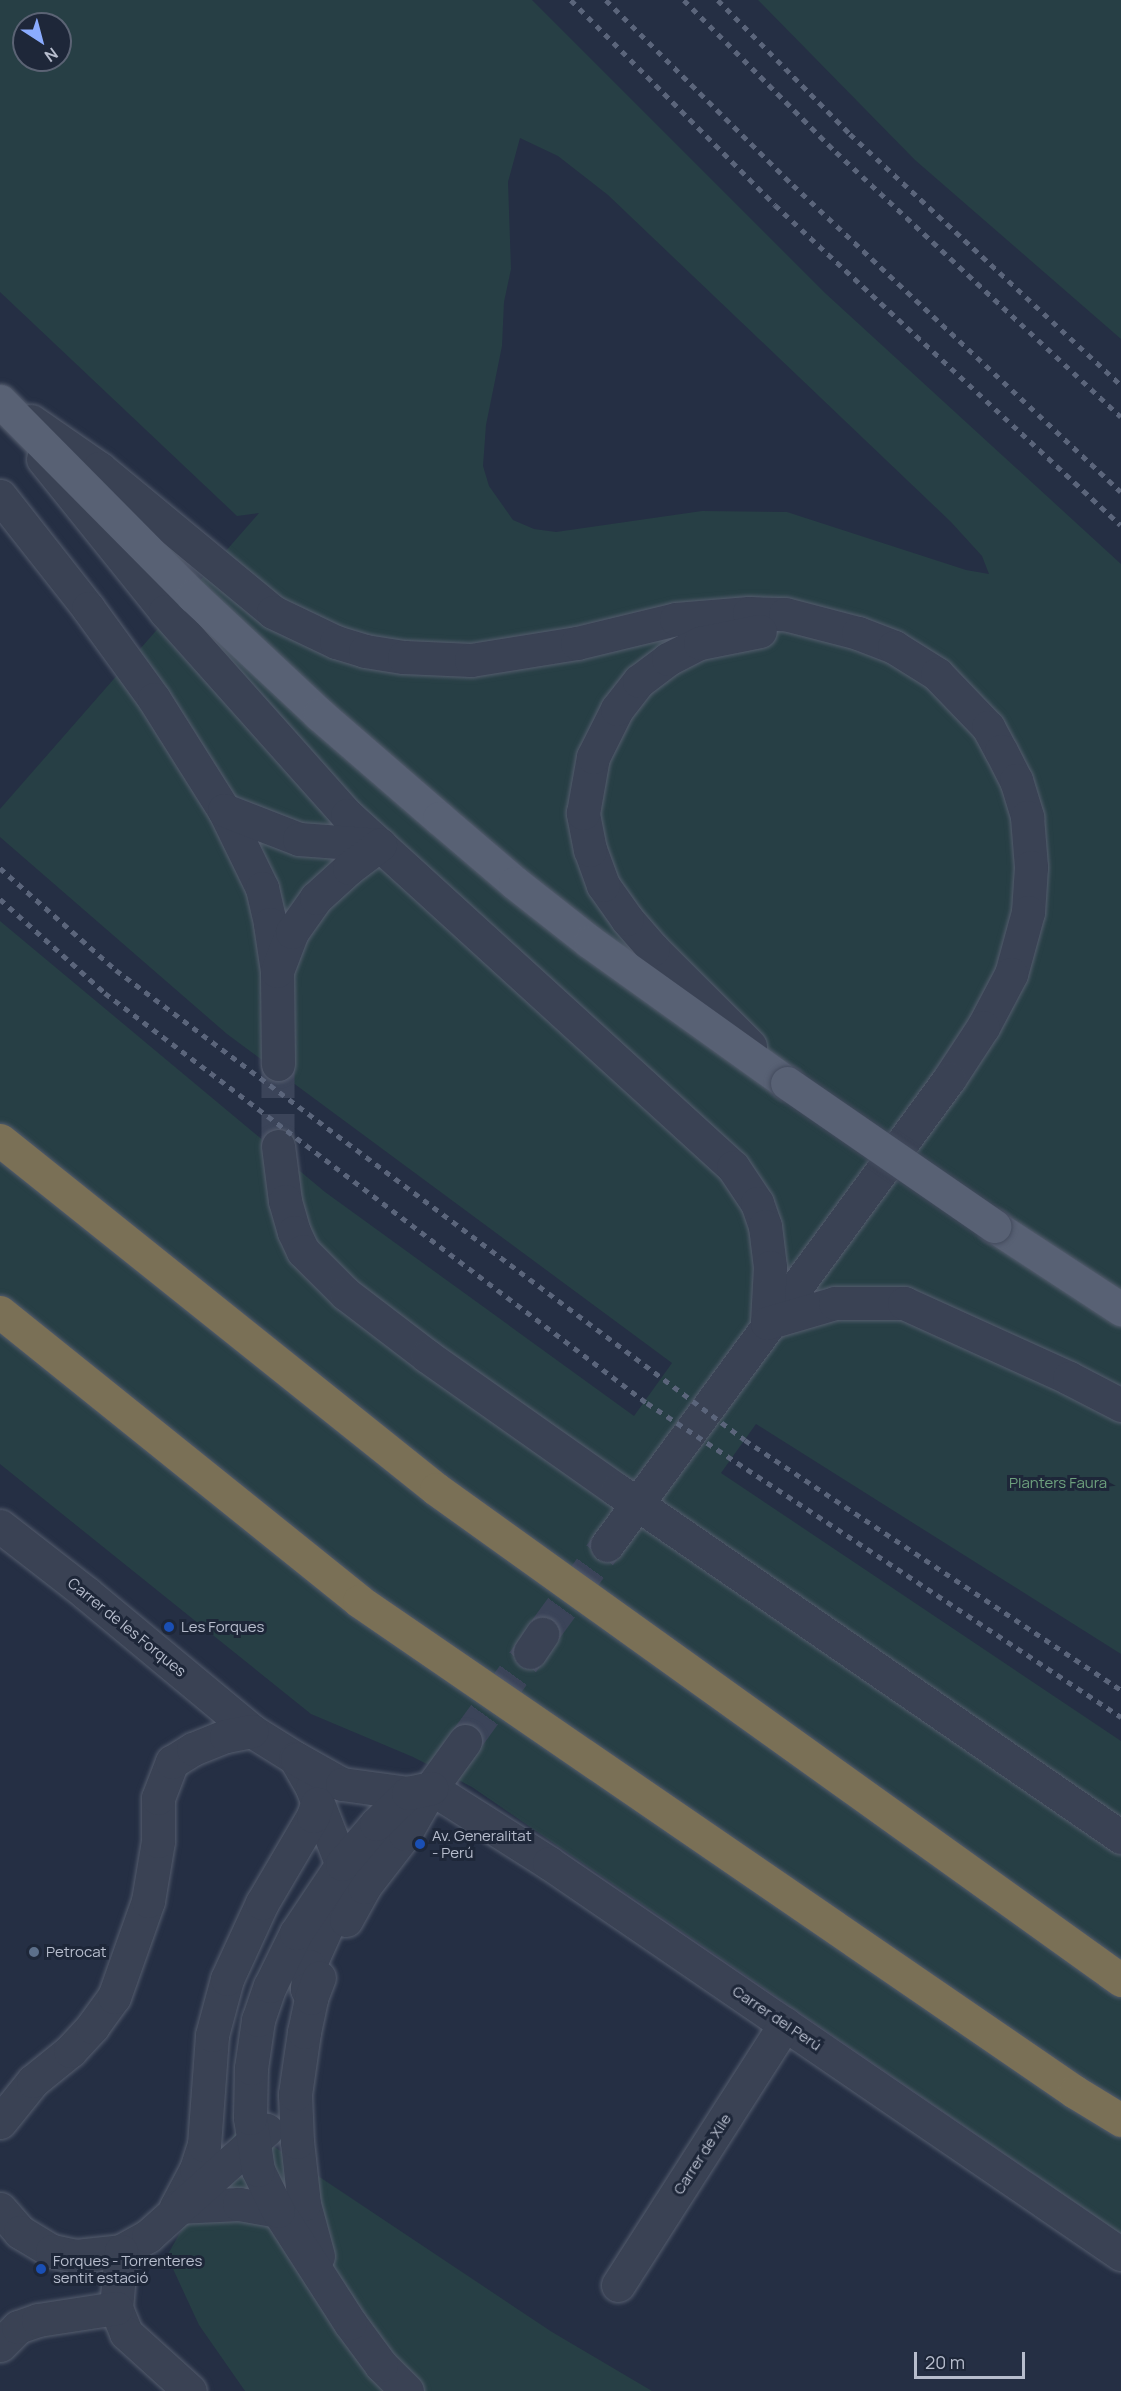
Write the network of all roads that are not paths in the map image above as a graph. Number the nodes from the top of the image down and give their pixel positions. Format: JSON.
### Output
{"nodes":[{"id":1,"x":0,"y":401,"type":"edge"},
{"id":2,"x":0,"y":496,"type":"edge"},
{"id":3,"x":824,"y":624,"type":"junction"},
{"id":4,"x":224,"y":810,"type":"junction"},
{"id":5,"x":380,"y":845,"type":"junction"},
{"id":6,"x":277,"y":971,"type":"junction"},
{"id":7,"x":278,"y":1064,"type":"tunnel mouth"},
{"id":8,"x":787,"y":1083,"type":"junction"},
{"id":9,"x":0,"y":1140,"type":"edge"},
{"id":10,"x":279,"y":1146,"type":"tunnel mouth"},
{"id":11,"x":1121,"y":1308,"type":"edge"},
{"id":12,"x":0,"y":1312,"type":"edge"},
{"id":13,"x":767,"y":1323,"type":"junction"},
{"id":14,"x":1121,"y":1405,"type":"edge"},
{"id":15,"x":637,"y":1504,"type":"junction"},
{"id":16,"x":0,"y":1526,"type":"edge"},
{"id":17,"x":607,"y":1545,"type":"tunnel mouth"},
{"id":18,"x":252,"y":1731,"type":"junction"},
{"id":19,"x":465,"y":1741,"type":"tunnel mouth"},
{"id":20,"x":295,"y":1758,"type":"junction"},
{"id":21,"x":419,"y":1791,"type":"junction"},
{"id":22,"x":317,"y":1804,"type":"junction"},
{"id":23,"x":1121,"y":1837,"type":"edge"},
{"id":24,"x":342,"y":1864,"type":"junction"},
{"id":25,"x":1121,"y":1980,"type":"edge"},
{"id":26,"x":311,"y":1998,"type":"junction"},
{"id":27,"x":785,"y":2024,"type":"junction"},
{"id":28,"x":296,"y":2094,"type":"junction"},
{"id":29,"x":1121,"y":2120,"type":"edge"},
{"id":30,"x":0,"y":2122,"type":"edge"},
{"id":31,"x":252,"y":2142,"type":"junction"},
{"id":32,"x":176,"y":2207,"type":"junction"},
{"id":33,"x":278,"y":2211,"type":"junction"},
{"id":34,"x":1,"y":2212,"type":"edge"},
{"id":35,"x":121,"y":2251,"type":"junction"},
{"id":36,"x":1121,"y":2254,"type":"edge"},
{"id":37,"x":326,"y":2284,"type":"junction"},
{"id":38,"x":618,"y":2285,"type":"dead end"},
{"id":39,"x":116,"y":2308,"type":"junction"},
{"id":40,"x":0,"y":2345,"type":"edge"},
{"id":41,"x":190,"y":2391,"type":"edge"},
{"id":42,"x":407,"y":2391,"type":"edge"}],
"edges":[{"from":1,"to":3,"type":"street"},
{"from":1,"to":5,"type":"street"},
{"from":1,"to":8,"type":"main road"},
{"from":2,"to":4,"type":"street"},
{"from":3,"to":8,"type":"street"},
{"from":3,"to":13,"type":"street"},
{"from":4,"to":5,"type":"street"},
{"from":4,"to":6,"type":"street"},
{"from":5,"to":6,"type":"street"},
{"from":5,"to":13,"type":"street"},
{"from":6,"to":7,"type":"street"},
{"from":8,"to":11,"type":"main road","bridge":true},
{"from":9,"to":25,"type":"highway"},
{"from":10,"to":15,"type":"street"},
{"from":12,"to":29,"type":"highway"},
{"from":13,"to":14,"type":"street"},
{"from":13,"to":15,"type":"street"},
{"from":15,"to":17,"type":"street"},
{"from":15,"to":23,"type":"street"},
{"from":16,"to":18,"type":"street","name":"Carrer de les Forques"},
{"from":18,"to":20,"type":"street","name":"Carrer de les Forques"},
{"from":18,"to":30,"type":"street"},
{"from":19,"to":21,"type":"street"},
{"from":20,"to":21,"type":"street"},
{"from":20,"to":22,"type":"street","name":"Carrer de les Forques"},
{"from":21,"to":24,"type":"street"},
{"from":21,"to":26,"type":"street"},
{"from":21,"to":27,"type":"street","name":"Carrer del Perú"},
{"from":22,"to":24,"type":"street","name":"Carrer de les Forques"},
{"from":22,"to":32,"type":"street"},
{"from":24,"to":26,"type":"street"},
{"from":24,"to":31,"type":"street"},
{"from":26,"to":28,"type":"street"},
{"from":27,"to":36,"type":"street","name":"Carrer del Perú"},
{"from":27,"to":38,"type":"street","name":"Carrer de Xile"},
{"from":28,"to":31,"type":"street"},
{"from":28,"to":37,"type":"street"},
{"from":31,"to":32,"type":"street"},
{"from":31,"to":33,"type":"street"},
{"from":32,"to":33,"type":"street"},
{"from":32,"to":35,"type":"street"},
{"from":33,"to":37,"type":"street"},
{"from":34,"to":35,"type":"street"},
{"from":35,"to":39,"type":"street"},
{"from":37,"to":42,"type":"street"},
{"from":39,"to":40,"type":"street"},
{"from":39,"to":41,"type":"street"}]}
